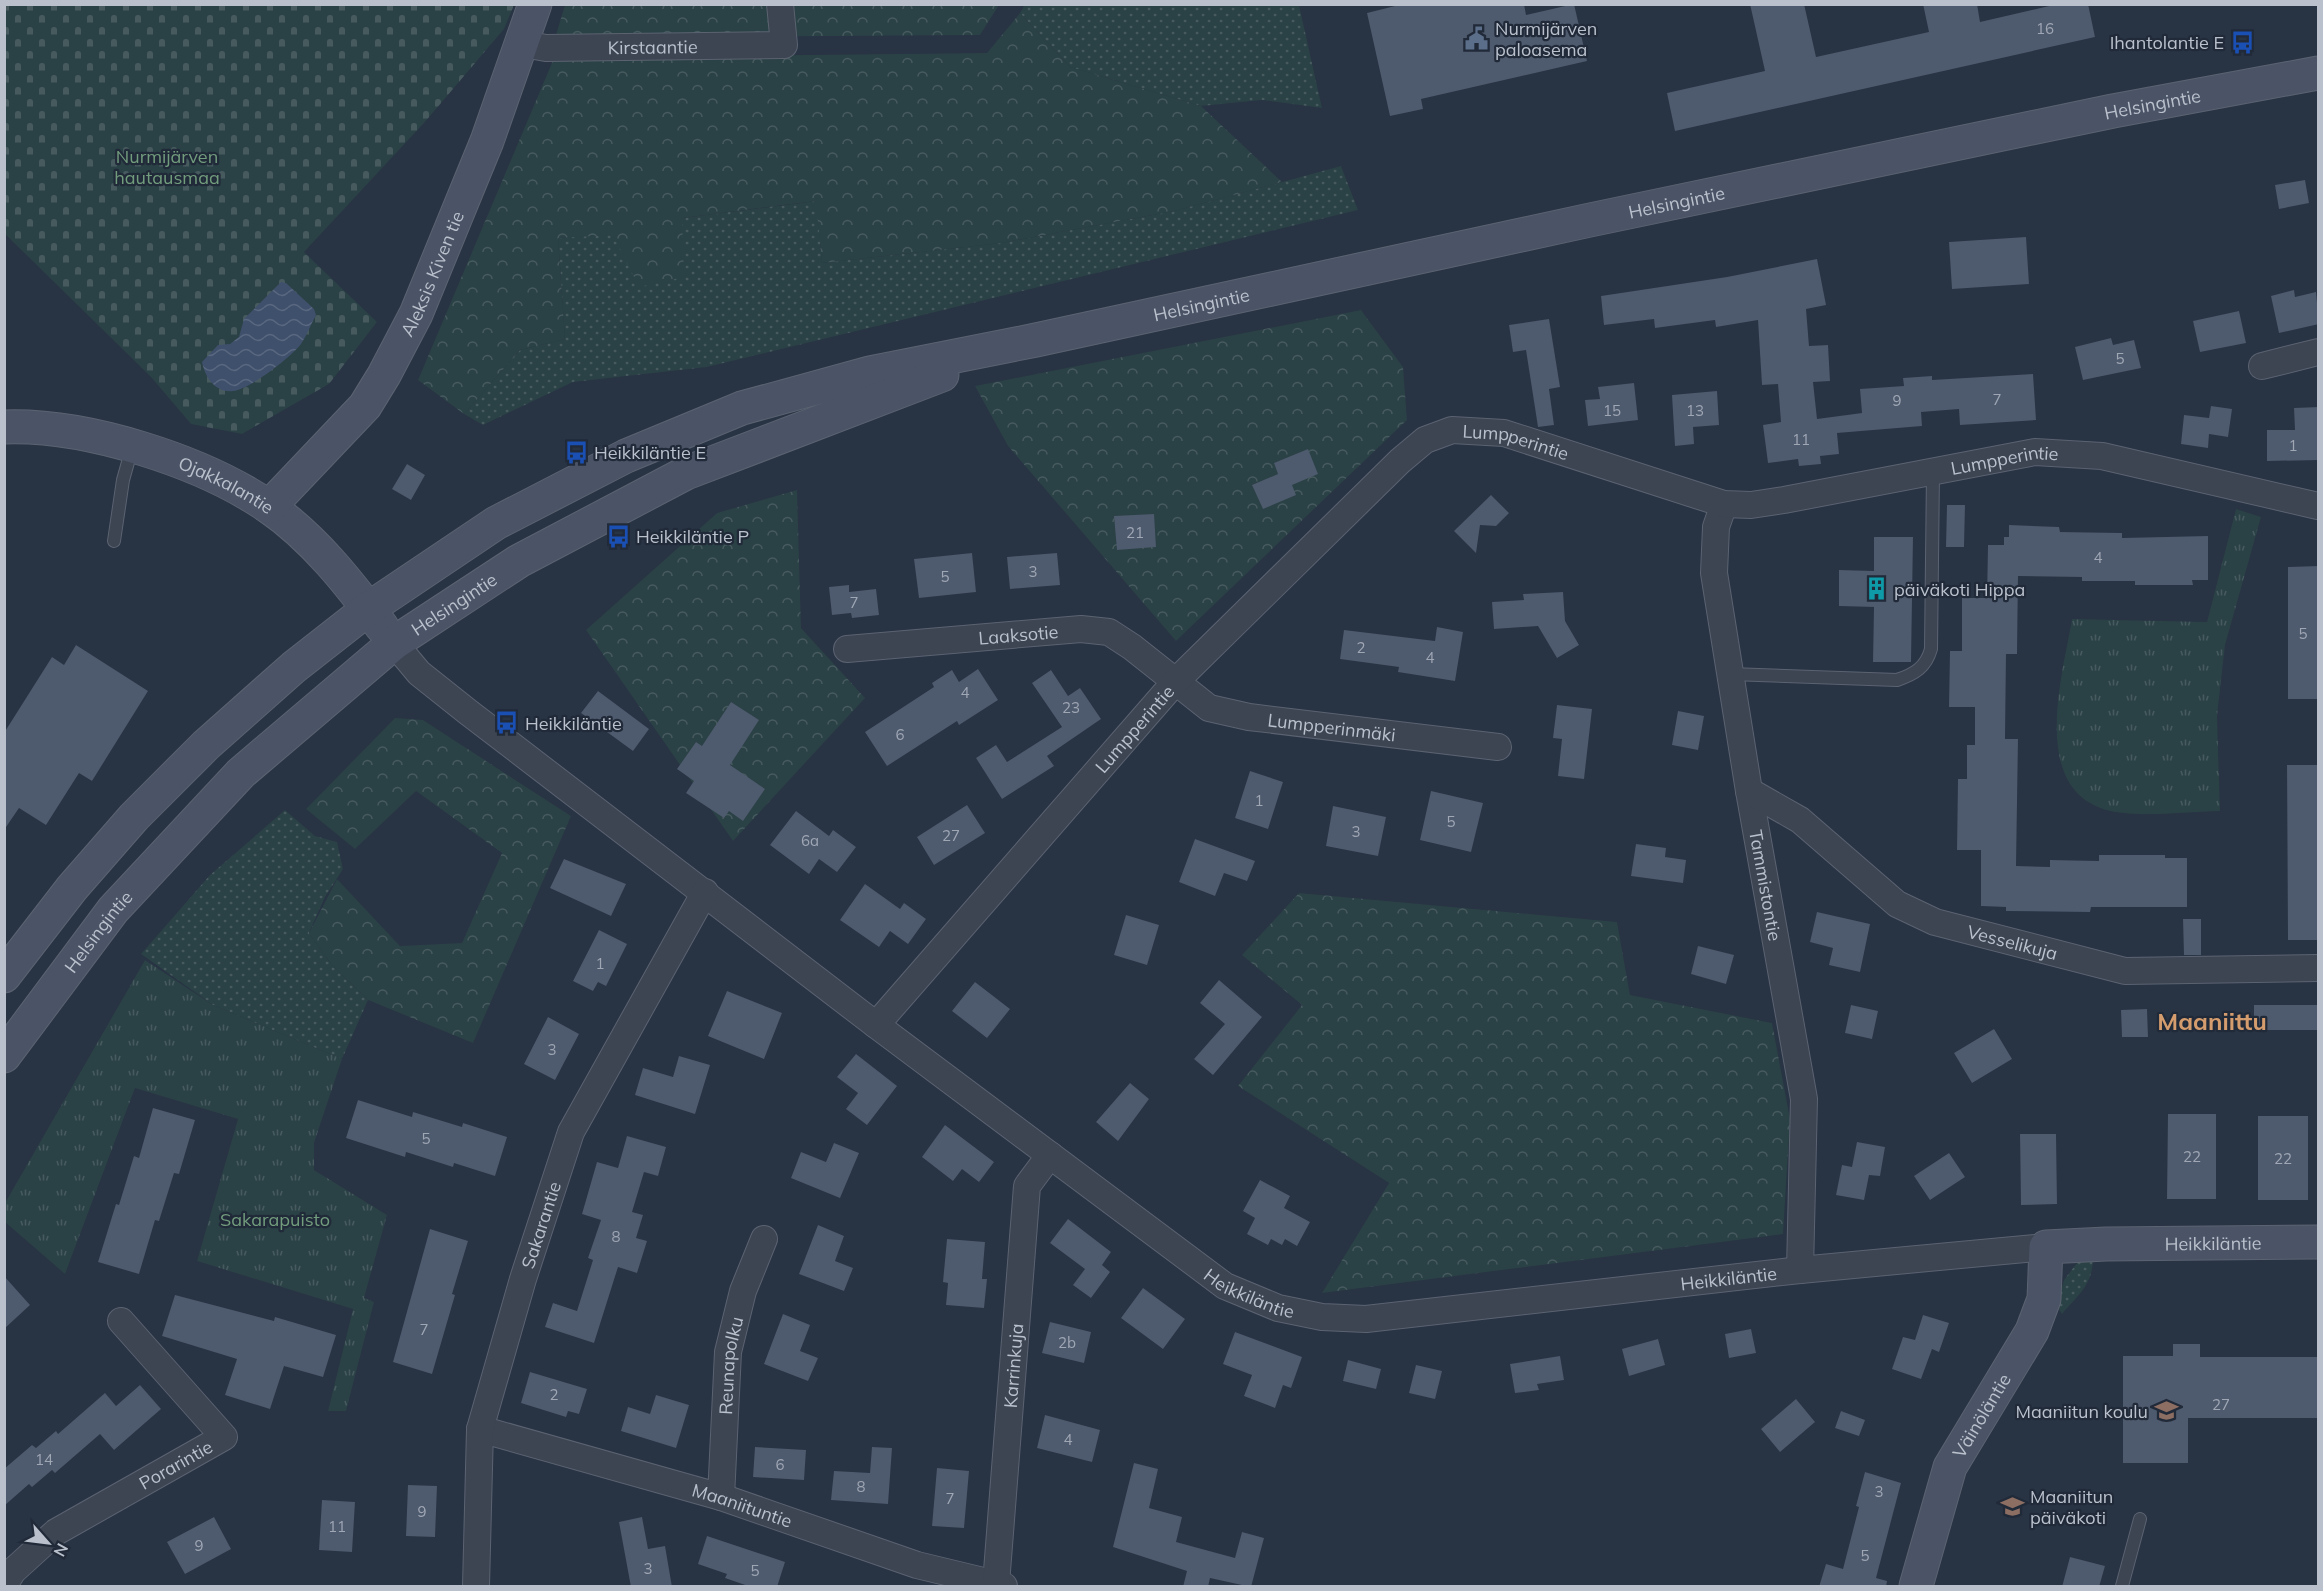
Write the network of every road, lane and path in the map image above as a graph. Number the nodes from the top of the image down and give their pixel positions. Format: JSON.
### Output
{"nodes":[{"id":1,"x":535,"y":4,"type":"edge"},
{"id":2,"x":780,"y":4,"type":"edge"},
{"id":3,"x":523,"y":44,"type":"junction"},
{"id":4,"x":2319,"y":73,"type":"edge"},
{"id":5,"x":1036,"y":340,"type":"junction"},
{"id":6,"x":2319,"y":352,"type":"edge"},
{"id":7,"x":2262,"y":366,"type":"dead end"},
{"id":8,"x":4,"y":428,"type":"edge"},
{"id":9,"x":132,"y":447,"type":"junction"},
{"id":10,"x":1933,"y":472,"type":"junction"},
{"id":11,"x":1724,"y":504,"type":"junction"},
{"id":12,"x":2319,"y":506,"type":"edge"},
{"id":13,"x":269,"y":507,"type":"junction"},
{"id":14,"x":114,"y":541,"type":"dead end"},
{"id":15,"x":368,"y":609,"type":"junction"},
{"id":16,"x":394,"y":643,"type":"junction"},
{"id":17,"x":847,"y":649,"type":"dead end"},
{"id":18,"x":1730,"y":674,"type":"junction"},
{"id":19,"x":1175,"y":682,"type":"junction"},
{"id":20,"x":1498,"y":747,"type":"dead end"},
{"id":21,"x":1749,"y":791,"type":"junction"},
{"id":22,"x":705,"y":892,"type":"junction"},
{"id":23,"x":2319,"y":968,"type":"edge"},
{"id":24,"x":4,"y":976,"type":"edge"},
{"id":25,"x":876,"y":1025,"type":"junction"},
{"id":26,"x":4,"y":1056,"type":"edge"},
{"id":27,"x":1050,"y":1155,"type":"junction"},
{"id":28,"x":764,"y":1239,"type":"dead end"},
{"id":29,"x":2319,"y":1242,"type":"edge"},
{"id":30,"x":2046,"y":1247,"type":"junction"},
{"id":31,"x":1800,"y":1270,"type":"junction"},
{"id":32,"x":121,"y":1321,"type":"dead end"},
{"id":33,"x":480,"y":1429,"type":"junction"},
{"id":34,"x":720,"y":1497,"type":"junction"},
{"id":35,"x":2140,"y":1519,"type":"dead end"},
{"id":36,"x":915,"y":1576,"type":"edge"},
{"id":37,"x":4,"y":1585,"type":"edge"},
{"id":38,"x":1000,"y":1585,"type":"edge"},
{"id":39,"x":476,"y":1587,"type":"edge"},
{"id":40,"x":1916,"y":1587,"type":"edge"},
{"id":41,"x":2122,"y":1587,"type":"edge"}],
"edges":[{"from":1,"to":3,"type":"main road","name":"Aleksis Kiven tie"},
{"from":2,"to":3,"type":"street","name":"Kirstaantie"},
{"from":3,"to":13,"type":"main road","name":"Aleksis Kiven tie"},
{"from":4,"to":5,"type":"main road","name":"Helsingintie"},
{"from":5,"to":15,"type":"main road","name":"Helsingintie"},
{"from":5,"to":16,"type":"main road","name":"Helsingintie"},
{"from":6,"to":7,"type":"street"},
{"from":8,"to":9,"type":"main road","name":"Ojakkalantie"},
{"from":9,"to":13,"type":"main road","name":"Ojakkalantie"},
{"from":9,"to":14,"type":"lane"},
{"from":10,"to":11,"type":"street","name":"Lumpperintie"},
{"from":10,"to":12,"type":"street","name":"Lumpperintie"},
{"from":10,"to":18,"type":"lane"},
{"from":11,"to":18,"type":"street","name":"Tammistontie"},
{"from":11,"to":19,"type":"street","name":"Lumpperintie"},
{"from":13,"to":15,"type":"main road","name":"Ojakkalantie"},
{"from":15,"to":16,"type":"main road","name":"Ojakkalantie"},
{"from":15,"to":24,"type":"main road","name":"Helsingintie"},
{"from":16,"to":22,"type":"street","name":"Heikkiläntie"},
{"from":16,"to":26,"type":"main road","name":"Helsingintie"},
{"from":17,"to":19,"type":"street","name":"Laaksotie"},
{"from":18,"to":21,"type":"street","name":"Tammistontie"},
{"from":19,"to":20,"type":"street","name":"Lumpperinmäki"},
{"from":19,"to":25,"type":"street","name":"Lumpperintie"},
{"from":21,"to":23,"type":"street","name":"Vesselikuja"},
{"from":21,"to":31,"type":"street","name":"Tammistontie"},
{"from":22,"to":25,"type":"street","name":"Heikkiläntie"},
{"from":22,"to":33,"type":"street","name":"Sakarantie"},
{"from":25,"to":27,"type":"street","name":"Heikkiläntie"},
{"from":27,"to":31,"type":"street","name":"Heikkiläntie"},
{"from":27,"to":38,"type":"street","name":"Karrinkuja"},
{"from":28,"to":34,"type":"street","name":"Reunapolku"},
{"from":29,"to":30,"type":"main road","name":"Heikkiläntie"},
{"from":30,"to":31,"type":"street","name":"Heikkiläntie"},
{"from":30,"to":40,"type":"main road","name":"Väinöläntie"},
{"from":32,"to":37,"type":"street","name":"Porarintie"},
{"from":33,"to":34,"type":"street","name":"Maaniituntie"},
{"from":33,"to":39,"type":"street","name":"Sakarantie"},
{"from":34,"to":36,"type":"street","name":"Maaniituntie"},
{"from":35,"to":41,"type":"lane"},
{"from":36,"to":38,"type":"street","name":"Maaniituntie"}]}
